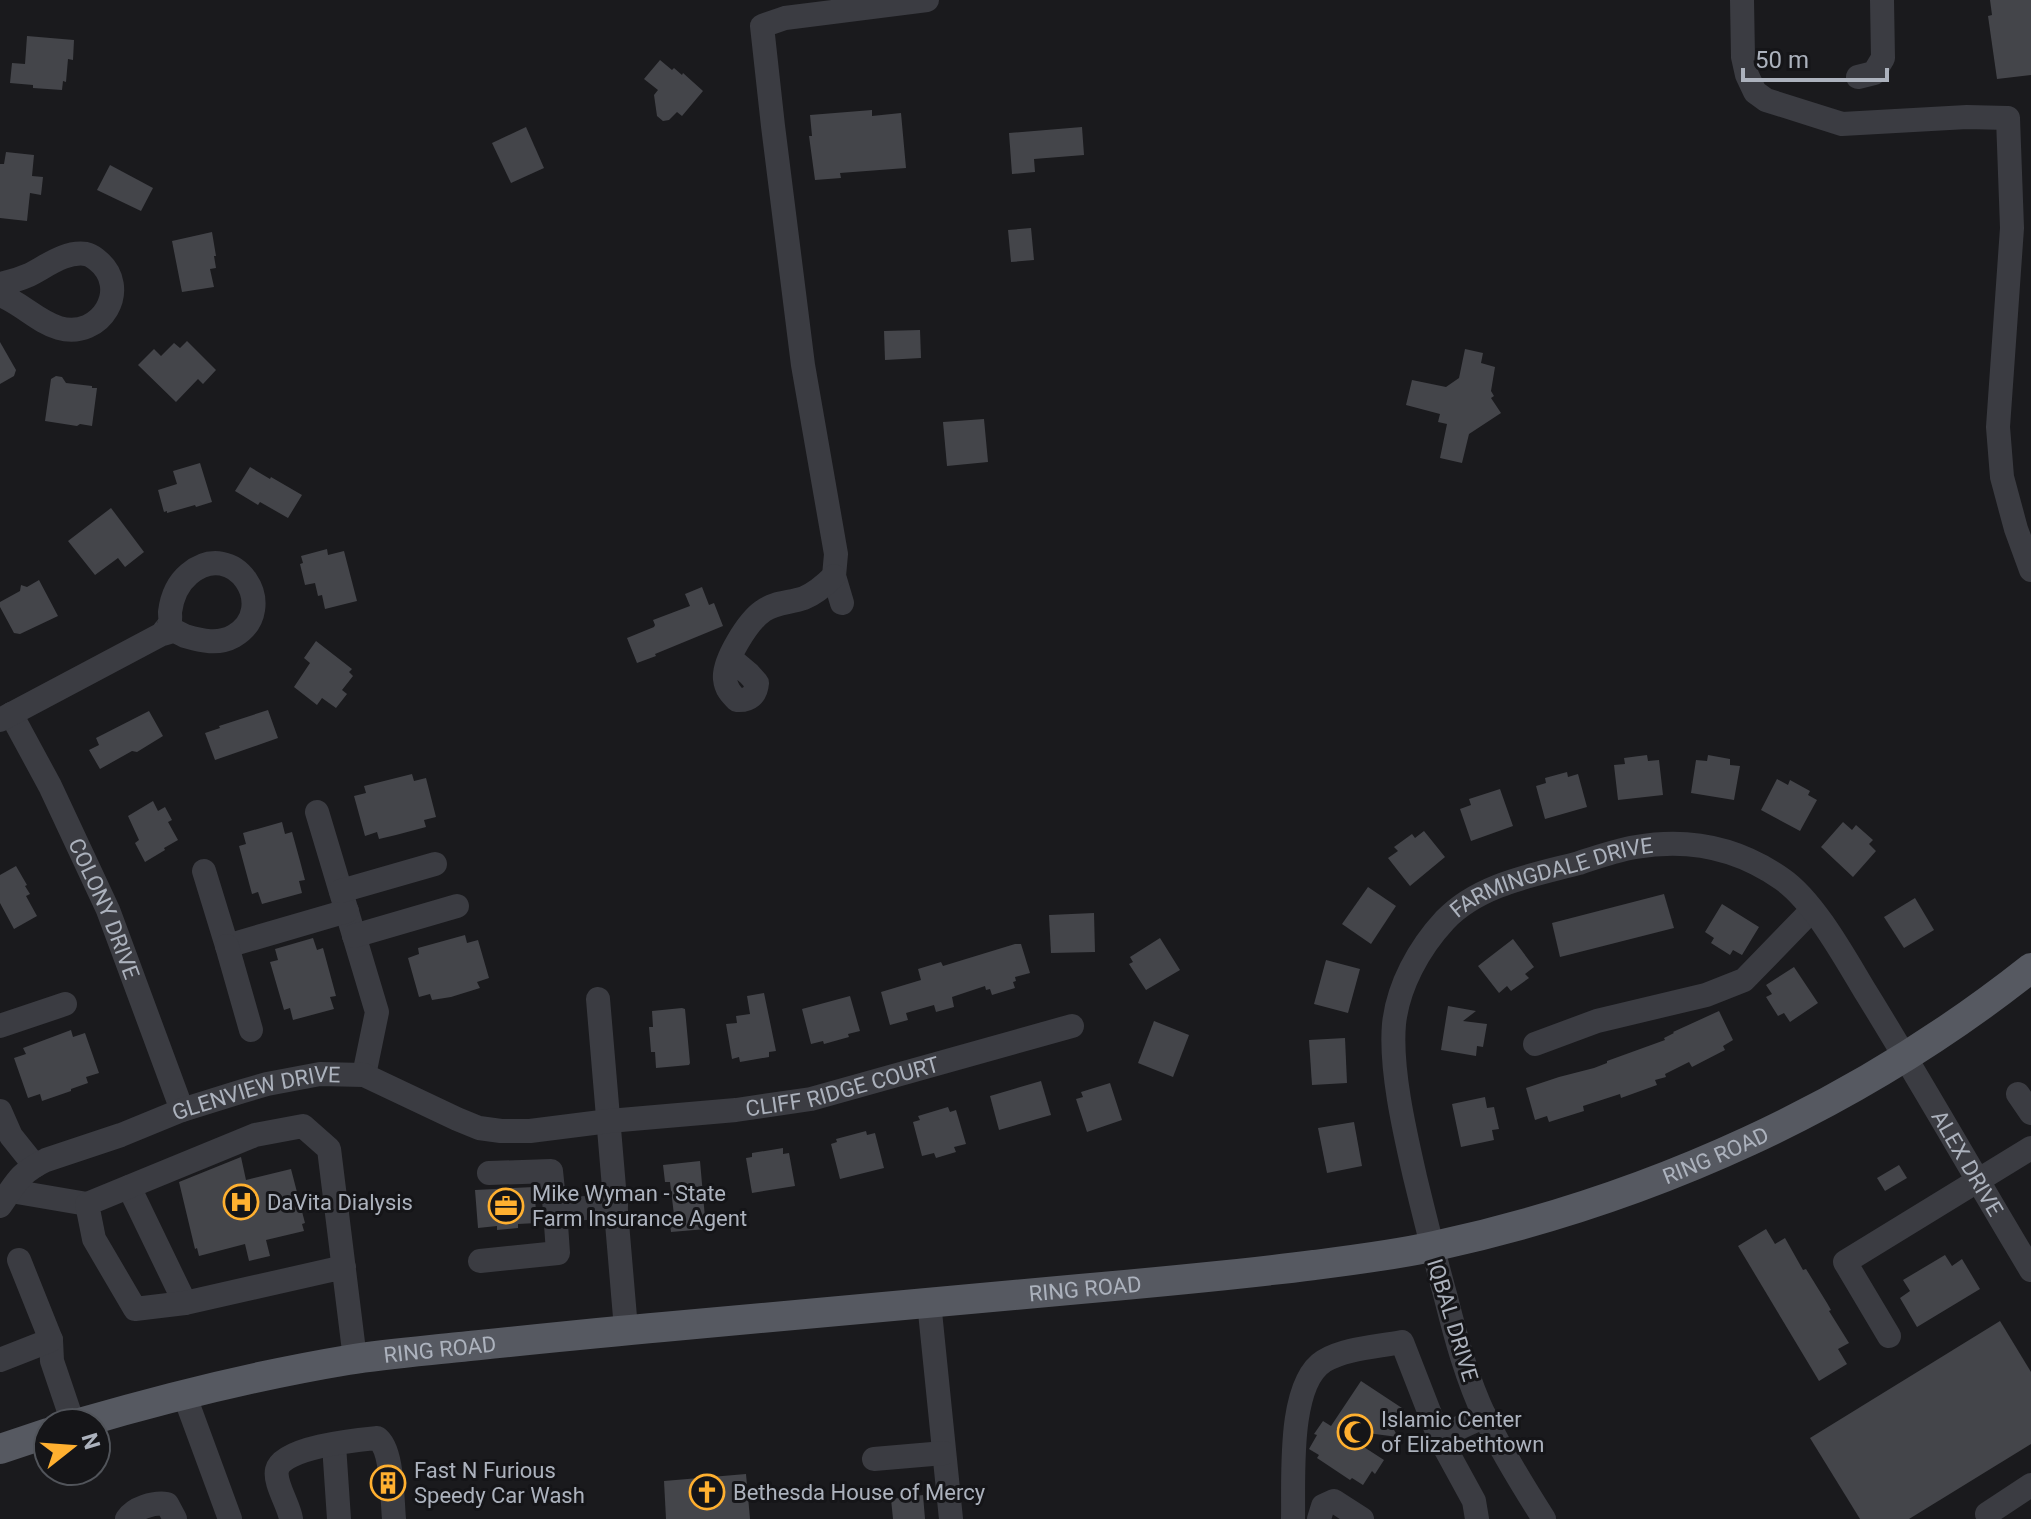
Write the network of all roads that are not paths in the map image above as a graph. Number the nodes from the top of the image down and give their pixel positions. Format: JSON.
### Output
{"nodes":[{"id":1,"x":927,"y":0,"type":"edge"},
{"id":2,"x":1742,"y":0,"type":"edge"},
{"id":3,"x":1882,"y":0,"type":"edge"},
{"id":4,"x":1858,"y":77,"type":"dead end"},
{"id":5,"x":2020,"y":117,"type":"edge"},
{"id":6,"x":0,"y":284,"type":"edge"},
{"id":7,"x":0,"y":295,"type":"edge"},
{"id":8,"x":2031,"y":570,"type":"edge"},
{"id":9,"x":834,"y":576,"type":"junction"},
{"id":10,"x":842,"y":603,"type":"dead end"},
{"id":11,"x":162,"y":634,"type":"dead end"},
{"id":12,"x":730,"y":658,"type":"dead end"},
{"id":13,"x":5,"y":717,"type":"edge"},
{"id":14,"x":317,"y":812,"type":"dead end"},
{"id":15,"x":435,"y":864,"type":"dead end"},
{"id":16,"x":204,"y":871,"type":"dead end"},
{"id":17,"x":344,"y":901,"type":"junction"},
{"id":18,"x":457,"y":906,"type":"dead end"},
{"id":19,"x":1812,"y":910,"type":"junction"},
{"id":20,"x":354,"y":936,"type":"junction"},
{"id":21,"x":227,"y":946,"type":"junction"},
{"id":22,"x":2031,"y":968,"type":"edge"},
{"id":23,"x":598,"y":999,"type":"dead end"},
{"id":24,"x":65,"y":1004,"type":"dead end"},
{"id":25,"x":0,"y":1026,"type":"edge"},
{"id":26,"x":1072,"y":1026,"type":"dead end"},
{"id":27,"x":251,"y":1030,"type":"dead end"},
{"id":28,"x":1535,"y":1044,"type":"dead end"},
{"id":29,"x":1906,"y":1057,"type":"junction"},
{"id":30,"x":364,"y":1075,"type":"junction"},
{"id":31,"x":182,"y":1110,"type":"junction"},
{"id":32,"x":0,"y":1111,"type":"edge"},
{"id":33,"x":609,"y":1121,"type":"junction"},
{"id":34,"x":501,"y":1131,"type":"junction"},
{"id":35,"x":2030,"y":1151,"type":"edge"},
{"id":36,"x":35,"y":1166,"type":"junction"},
{"id":37,"x":1977,"y":1181,"type":"junction"},
{"id":38,"x":129,"y":1187,"type":"junction"},
{"id":39,"x":5,"y":1199,"type":"edge"},
{"id":40,"x":87,"y":1204,"type":"junction"},
{"id":41,"x":616,"y":1206,"type":"junction"},
{"id":42,"x":555,"y":1210,"type":"junction"},
{"id":43,"x":1431,"y":1247,"type":"junction"},
{"id":44,"x":19,"y":1260,"type":"dead end"},
{"id":45,"x":480,"y":1261,"type":"dead end"},
{"id":46,"x":344,"y":1267,"type":"junction"},
{"id":47,"x":2031,"y":1270,"type":"edge"},
{"id":48,"x":929,"y":1302,"type":"junction"},
{"id":49,"x":185,"y":1303,"type":"junction"},
{"id":50,"x":626,"y":1329,"type":"junction"},
{"id":51,"x":1889,"y":1336,"type":"dead end"},
{"id":52,"x":51,"y":1340,"type":"junction"},
{"id":53,"x":355,"y":1359,"type":"junction"},
{"id":54,"x":0,"y":1360,"type":"edge"},
{"id":55,"x":184,"y":1394,"type":"junction"},
{"id":56,"x":68,"y":1407,"type":"edge"},
{"id":57,"x":112,"y":1414,"type":"edge"},
{"id":58,"x":1485,"y":1416,"type":"junction"},
{"id":59,"x":1439,"y":1437,"type":"junction"},
{"id":60,"x":32,"y":1438,"type":"edge"},
{"id":61,"x":334,"y":1445,"type":"junction"},
{"id":62,"x":0,"y":1449,"type":"edge"},
{"id":63,"x":944,"y":1453,"type":"junction"},
{"id":64,"x":874,"y":1459,"type":"dead end"},
{"id":65,"x":2031,"y":1485,"type":"edge"},
{"id":66,"x":1987,"y":1514,"type":"dead end"},
{"id":67,"x":127,"y":1519,"type":"edge"},
{"id":68,"x":175,"y":1519,"type":"edge"},
{"id":69,"x":230,"y":1519,"type":"edge"},
{"id":70,"x":291,"y":1519,"type":"edge"},
{"id":71,"x":339,"y":1519,"type":"edge"},
{"id":72,"x":394,"y":1519,"type":"edge"},
{"id":73,"x":951,"y":1519,"type":"edge"},
{"id":74,"x":1293,"y":1519,"type":"edge"},
{"id":75,"x":1319,"y":1519,"type":"edge"},
{"id":76,"x":1362,"y":1519,"type":"edge"},
{"id":77,"x":1477,"y":1519,"type":"edge"},
{"id":78,"x":1544,"y":1519,"type":"edge"}],
"edges":[{"from":1,"to":9,"type":"street"},
{"from":2,"to":5,"type":"street"},
{"from":3,"to":4,"type":"street"},
{"from":5,"to":8,"type":"street"},
{"from":6,"to":7,"type":"street"},
{"from":9,"to":10,"type":"street"},
{"from":9,"to":12,"type":"street"},
{"from":11,"to":13,"type":"street"},
{"from":13,"to":31,"type":"street","name":"COLONY DRIVE"},
{"from":14,"to":17,"type":"street"},
{"from":15,"to":17,"type":"street"},
{"from":16,"to":21,"type":"street"},
{"from":17,"to":20,"type":"street"},
{"from":17,"to":21,"type":"street"},
{"from":18,"to":20,"type":"street"},
{"from":19,"to":28,"type":"street"},
{"from":19,"to":29,"type":"street","name":"FARMINGDALE DRIVE"},
{"from":19,"to":43,"type":"street","name":"FARMINGDALE DRIVE"},
{"from":20,"to":30,"type":"street"},
{"from":21,"to":27,"type":"street"},
{"from":22,"to":29,"type":"main road","name":"RING ROAD"},
{"from":23,"to":33,"type":"street"},
{"from":24,"to":25,"type":"street"},
{"from":26,"to":33,"type":"street","name":"CLIFF RIDGE COURT"},
{"from":29,"to":37,"type":"street","name":"ALEX DRIVE"},
{"from":29,"to":43,"type":"main road","name":"RING ROAD"},
{"from":30,"to":31,"type":"street","name":"GLENVIEW DRIVE"},
{"from":30,"to":34,"type":"street","name":"GLENVIEW DRIVE"},
{"from":31,"to":36,"type":"street","name":"GLENVIEW DRIVE"},
{"from":32,"to":36,"type":"street"},
{"from":33,"to":34,"type":"street","name":"GLENVIEW DRIVE"},
{"from":33,"to":41,"type":"street"},
{"from":34,"to":42,"type":"street"},
{"from":35,"to":37,"type":"street"},
{"from":36,"to":39,"type":"street","name":"GLENVIEW DRIVE"},
{"from":37,"to":47,"type":"street","name":"ALEX DRIVE"},
{"from":37,"to":51,"type":"street"},
{"from":38,"to":40,"type":"street"},
{"from":38,"to":46,"type":"street"},
{"from":38,"to":49,"type":"street"},
{"from":39,"to":40,"type":"street"},
{"from":40,"to":49,"type":"street"},
{"from":41,"to":42,"type":"street"},
{"from":41,"to":50,"type":"street"},
{"from":42,"to":45,"type":"street"},
{"from":43,"to":48,"type":"main road","name":"RING ROAD"},
{"from":43,"to":58,"type":"street","name":"IQBAL DRIVE"},
{"from":44,"to":52,"type":"street"},
{"from":46,"to":49,"type":"street"},
{"from":46,"to":53,"type":"street"},
{"from":48,"to":50,"type":"main road","name":"RING ROAD"},
{"from":48,"to":63,"type":"street"},
{"from":50,"to":53,"type":"main road","name":"RING ROAD"},
{"from":52,"to":54,"type":"street"},
{"from":52,"to":56,"type":"street"},
{"from":53,"to":55,"type":"main road","name":"RING ROAD"},
{"from":55,"to":57,"type":"main road","name":"RING ROAD"},
{"from":55,"to":69,"type":"street"},
{"from":58,"to":59,"type":"street"},
{"from":58,"to":78,"type":"street","name":"IQBAL DRIVE"},
{"from":59,"to":74,"type":"street"},
{"from":59,"to":77,"type":"street"},
{"from":60,"to":62,"type":"main road"},
{"from":61,"to":70,"type":"street"},
{"from":61,"to":71,"type":"street"},
{"from":61,"to":72,"type":"street"},
{"from":63,"to":64,"type":"street"},
{"from":63,"to":73,"type":"street"},
{"from":65,"to":66,"type":"street"},
{"from":67,"to":68,"type":"street"},
{"from":75,"to":76,"type":"street"}]}
